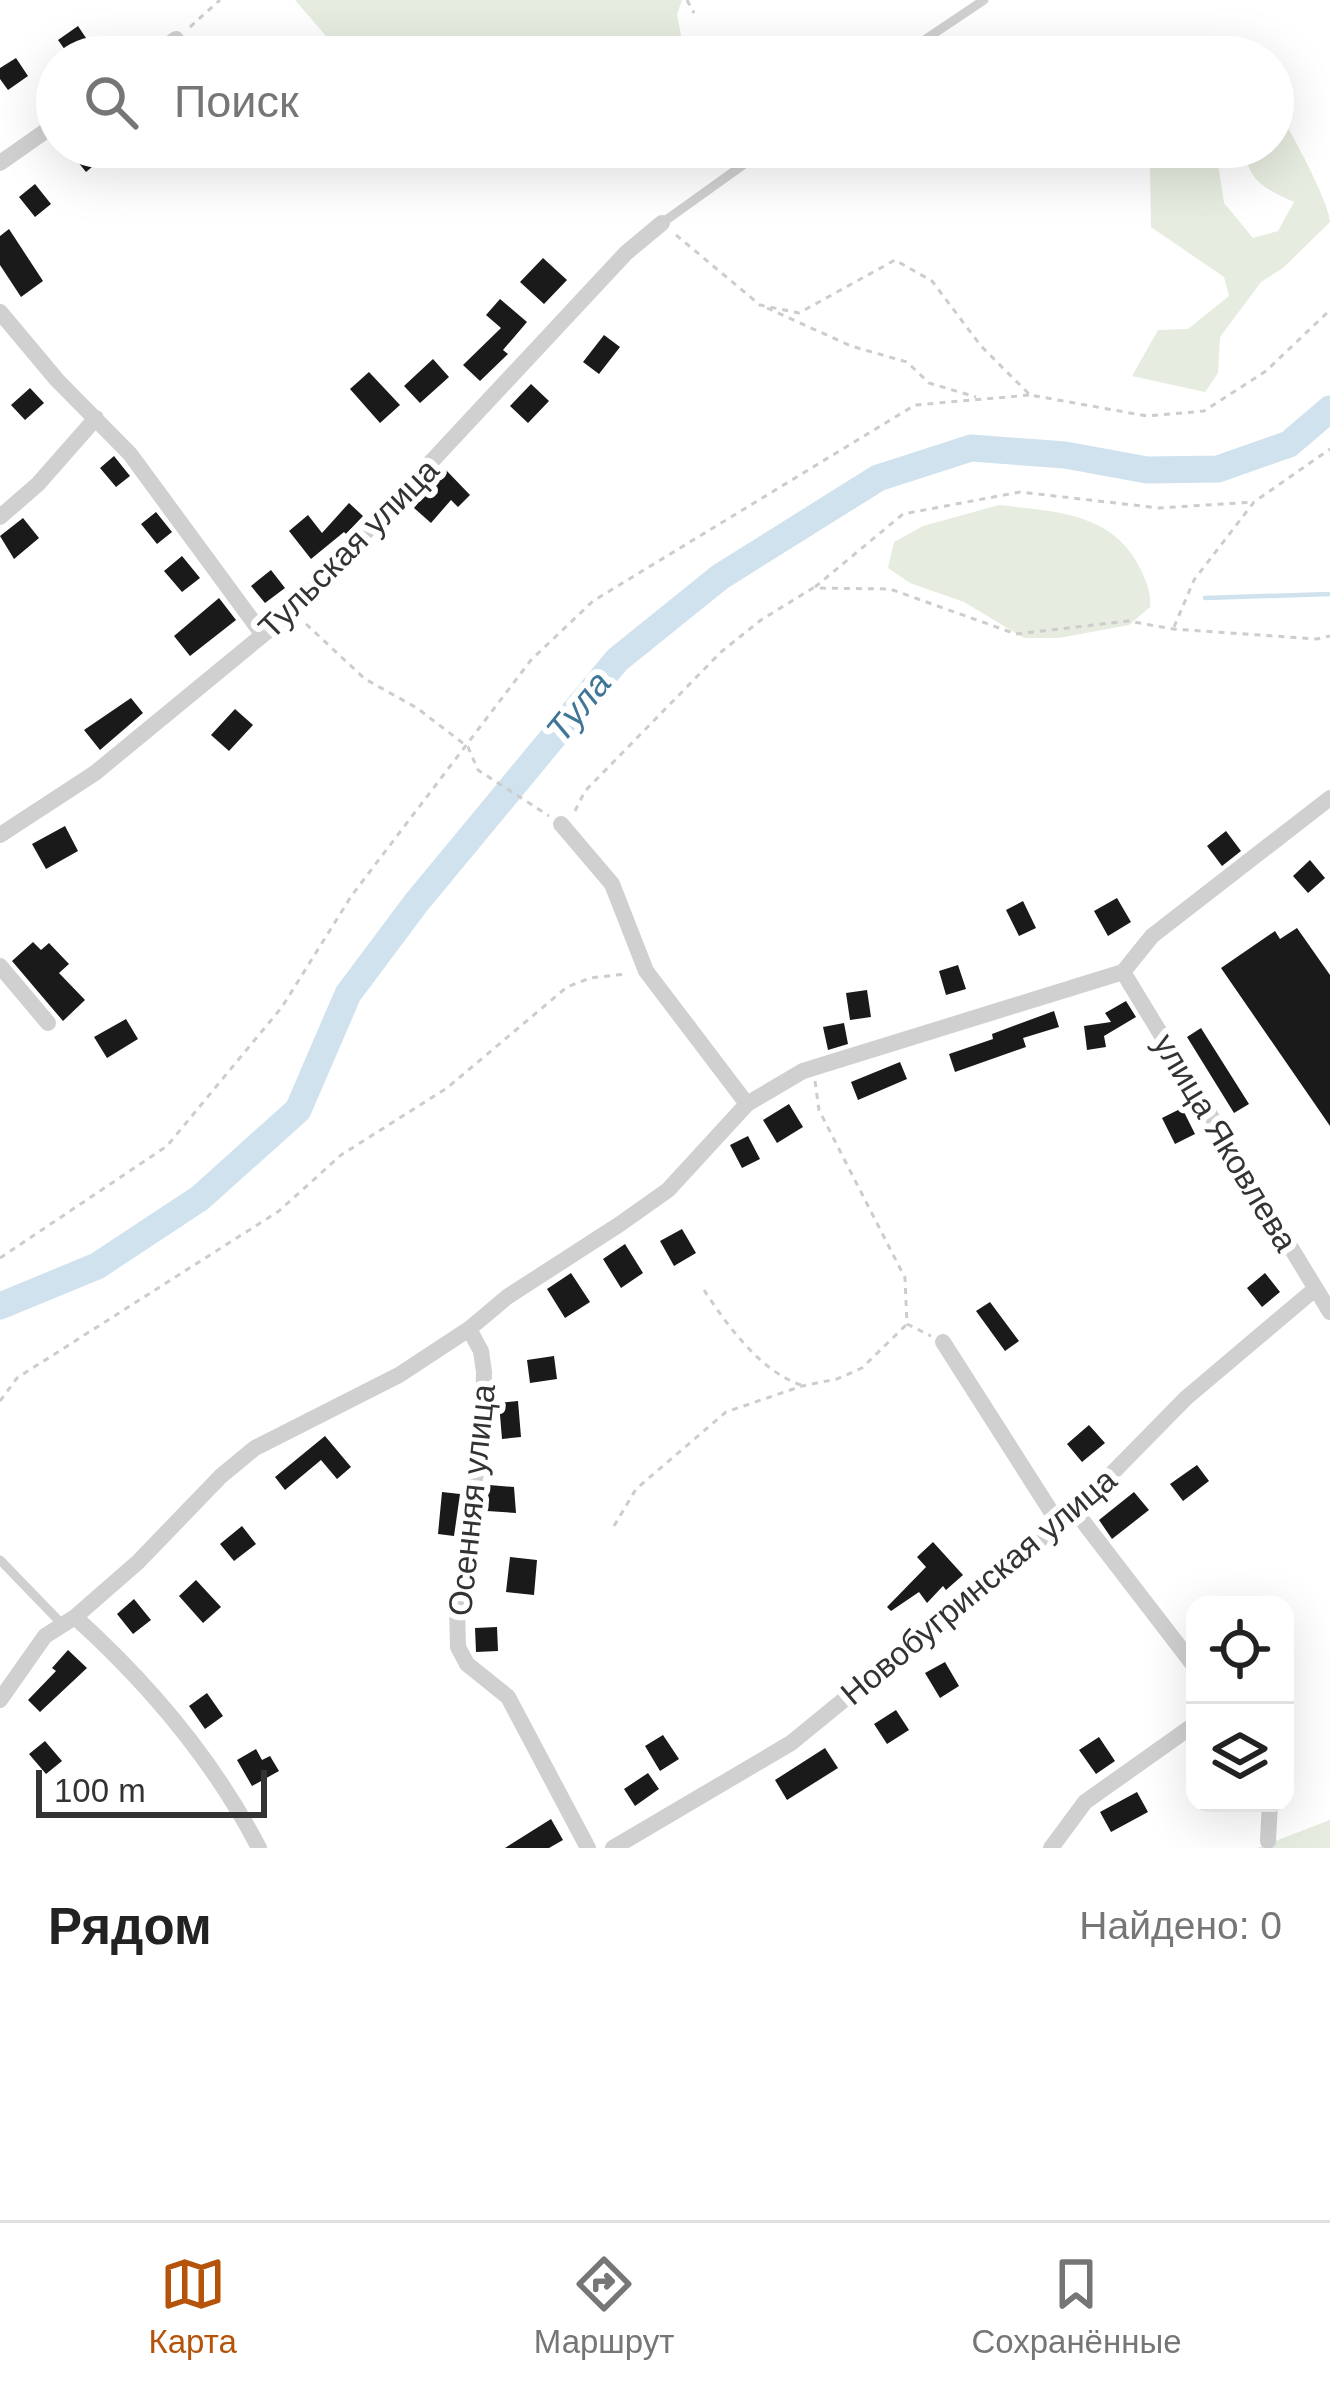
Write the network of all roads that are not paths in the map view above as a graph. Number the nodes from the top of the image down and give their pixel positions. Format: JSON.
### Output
{"nodes":[{"id":1,"x":983,"y":0,"type":"edge"},
{"id":2,"x":930,"y":36,"type":"edge"},
{"id":3,"x":36,"y":138,"type":"edge"},
{"id":4,"x":0,"y":164,"type":"edge"},
{"id":5,"x":739,"y":168,"type":"edge"},
{"id":6,"x":662,"y":223,"type":"joint"},
{"id":7,"x":0,"y":312,"type":"edge"},
{"id":8,"x":96,"y":418,"type":"junction"},
{"id":9,"x":0,"y":517,"type":"edge"},
{"id":10,"x":263,"y":635,"type":"junction"},
{"id":11,"x":1330,"y":797,"type":"edge"},
{"id":12,"x":561,"y":824,"type":"road end"},
{"id":13,"x":0,"y":835,"type":"edge"},
{"id":14,"x":0,"y":966,"type":"edge"},
{"id":15,"x":1123,"y":972,"type":"junction"},
{"id":16,"x":48,"y":1023,"type":"dead end"},
{"id":17,"x":747,"y":1104,"type":"junction"},
{"id":18,"x":1316,"y":1289,"type":"junction"},
{"id":19,"x":1330,"y":1312,"type":"edge"},
{"id":20,"x":469,"y":1329,"type":"junction"},
{"id":21,"x":943,"y":1342,"type":"road end"},
{"id":22,"x":1075,"y":1511,"type":"junction"},
{"id":23,"x":1060,"y":1524,"type":"junction"},
{"id":24,"x":0,"y":1561,"type":"edge"},
{"id":25,"x":68,"y":1620,"type":"junction"},
{"id":26,"x":1186,"y":1654,"type":"edge"},
{"id":27,"x":0,"y":1700,"type":"edge"},
{"id":28,"x":1186,"y":1730,"type":"edge"},
{"id":29,"x":1270,"y":1812,"type":"edge"},
{"id":30,"x":1268,"y":1841,"type":"dead end"},
{"id":31,"x":259,"y":1848,"type":"edge"},
{"id":32,"x":588,"y":1848,"type":"edge"},
{"id":33,"x":613,"y":1848,"type":"edge"},
{"id":34,"x":1051,"y":1848,"type":"edge"}],
"edges":[{"from":1,"to":2,"type":"lane"},
{"from":3,"to":4,"type":"street"},
{"from":5,"to":6,"type":"lane"},
{"from":6,"to":10,"type":"street","name":"Тульская улица"},
{"from":7,"to":8,"type":"street"},
{"from":8,"to":9,"type":"street"},
{"from":8,"to":10,"type":"street"},
{"from":10,"to":13,"type":"street","name":"Тульская улица"},
{"from":11,"to":15,"type":"street"},
{"from":12,"to":17,"type":"street"},
{"from":14,"to":16,"type":"street"},
{"from":15,"to":17,"type":"street"},
{"from":15,"to":18,"type":"street","name":"улица Яковлева"},
{"from":17,"to":20,"type":"street"},
{"from":18,"to":19,"type":"street","name":"улица Яковлева"},
{"from":18,"to":22,"type":"street","name":"Новобугринская улица"},
{"from":20,"to":25,"type":"street"},
{"from":20,"to":32,"type":"street","name":"Осенняя улица"},
{"from":21,"to":23,"type":"street"},
{"from":22,"to":23,"type":"street","name":"Новобугринская улица"},
{"from":22,"to":26,"type":"street"},
{"from":23,"to":33,"type":"street","name":"Новобугринская улица"},
{"from":24,"to":25,"type":"lane"},
{"from":25,"to":27,"type":"street"},
{"from":25,"to":31,"type":"street"},
{"from":28,"to":34,"type":"street"},
{"from":29,"to":30,"type":"street"}]}
